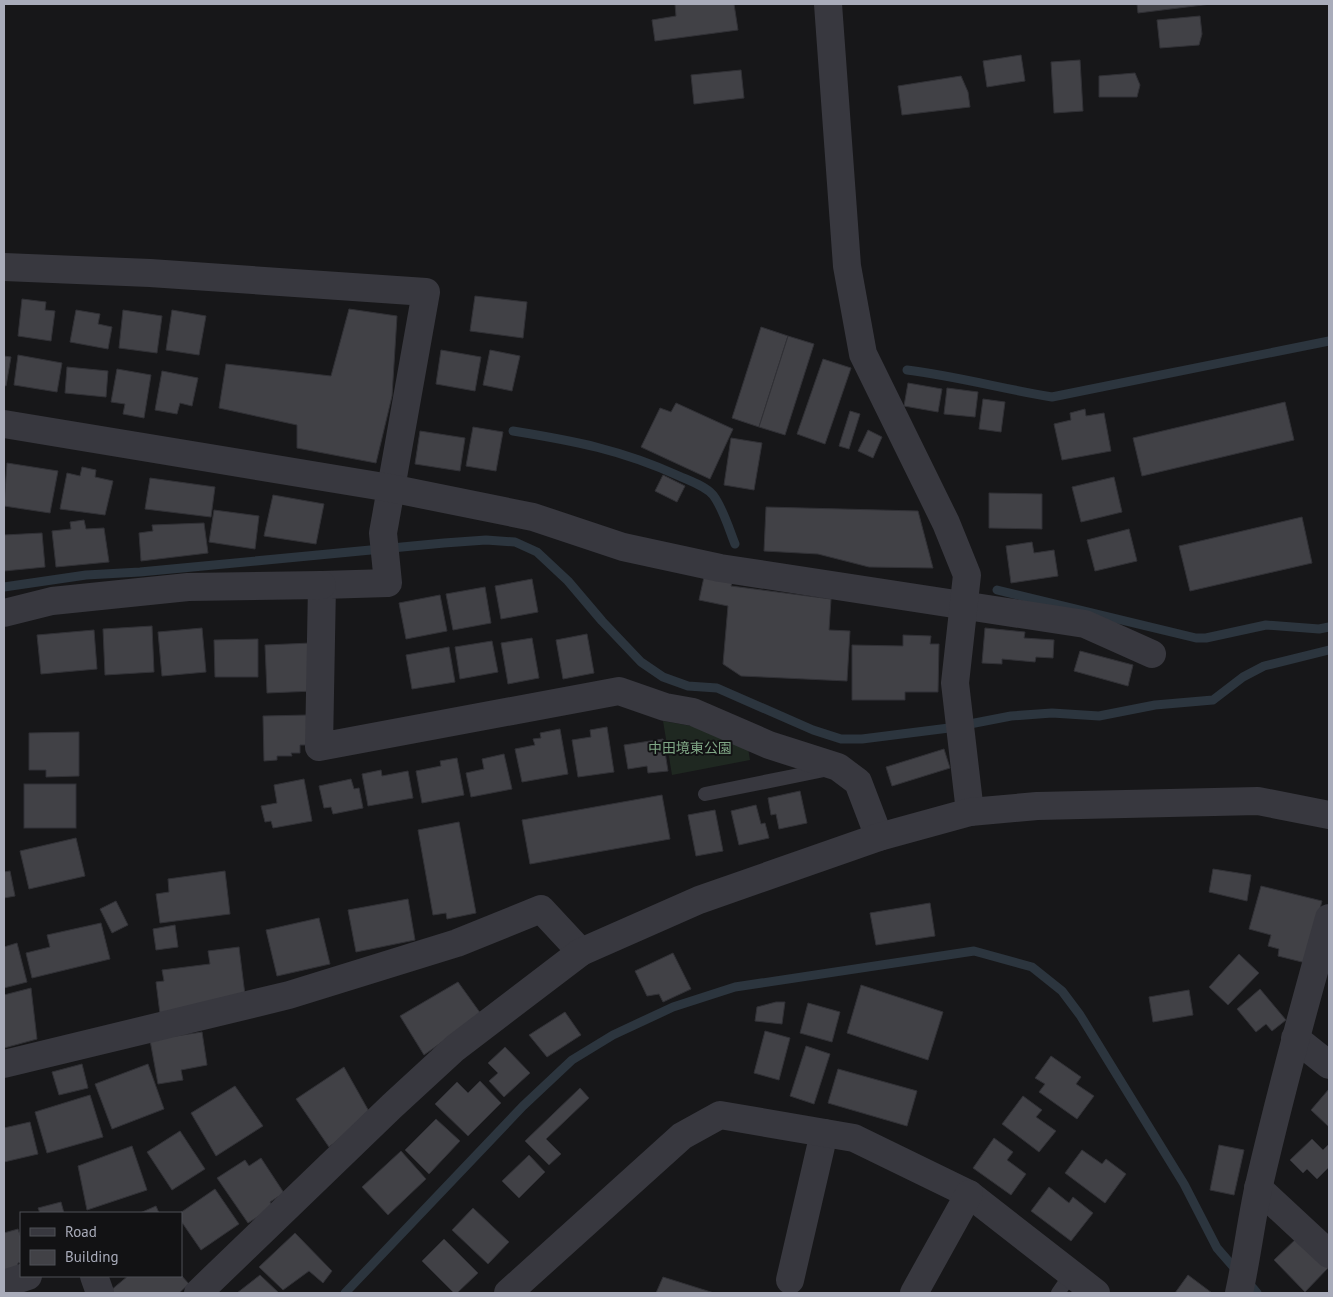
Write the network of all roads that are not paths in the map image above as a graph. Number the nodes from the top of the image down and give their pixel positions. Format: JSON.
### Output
{"nodes":[{"id":1,"x":828,"y":4,"type":"edge"},
{"id":2,"x":4,"y":267,"type":"edge"},
{"id":3,"x":4,"y":424,"type":"edge"},
{"id":4,"x":390,"y":488,"type":"junction"},
{"id":5,"x":322,"y":585,"type":"junction"},
{"id":6,"x":964,"y":606,"type":"junction"},
{"id":7,"x":4,"y":613,"type":"edge"},
{"id":8,"x":1152,"y":654,"type":"dead end"},
{"id":9,"x":838,"y":767,"type":"junction"},
{"id":10,"x":705,"y":794,"type":"dead end"},
{"id":11,"x":970,"y":812,"type":"junction"},
{"id":12,"x":1329,"y":815,"type":"edge"},
{"id":13,"x":878,"y":837,"type":"junction"},
{"id":14,"x":1329,"y":918,"type":"edge"},
{"id":15,"x":581,"y":952,"type":"junction"},
{"id":16,"x":1295,"y":1038,"type":"junction"},
{"id":17,"x":4,"y":1064,"type":"edge"},
{"id":18,"x":1329,"y":1065,"type":"edge"},
{"id":19,"x":824,"y":1133,"type":"junction"},
{"id":20,"x":1258,"y":1188,"type":"junction"},
{"id":21,"x":969,"y":1194,"type":"junction"},
{"id":22,"x":1329,"y":1254,"type":"edge"},
{"id":23,"x":25,"y":1277,"type":"edge"},
{"id":24,"x":94,"y":1277,"type":"edge"},
{"id":25,"x":790,"y":1280,"type":"dead end"},
{"id":26,"x":1065,"y":1283,"type":"edge"},
{"id":27,"x":4,"y":1284,"type":"edge"},
{"id":28,"x":100,"y":1293,"type":"edge"},
{"id":29,"x":198,"y":1293,"type":"edge"},
{"id":30,"x":508,"y":1293,"type":"edge"},
{"id":31,"x":914,"y":1293,"type":"edge"},
{"id":32,"x":1096,"y":1293,"type":"edge"},
{"id":33,"x":1238,"y":1293,"type":"edge"}],
"edges":[{"from":1,"to":6,"type":"street"},
{"from":2,"to":4,"type":"street"},
{"from":3,"to":4,"type":"street"},
{"from":4,"to":5,"type":"street"},
{"from":4,"to":6,"type":"street"},
{"from":5,"to":7,"type":"street"},
{"from":5,"to":9,"type":"street"},
{"from":6,"to":8,"type":"street"},
{"from":6,"to":11,"type":"street"},
{"from":9,"to":10,"type":"lane"},
{"from":9,"to":13,"type":"street"},
{"from":11,"to":12,"type":"street"},
{"from":11,"to":13,"type":"street"},
{"from":13,"to":15,"type":"street"},
{"from":14,"to":16,"type":"street"},
{"from":15,"to":17,"type":"street"},
{"from":15,"to":29,"type":"street"},
{"from":16,"to":18,"type":"street"},
{"from":16,"to":20,"type":"street"},
{"from":19,"to":21,"type":"street"},
{"from":19,"to":25,"type":"street"},
{"from":19,"to":30,"type":"street"},
{"from":20,"to":22,"type":"street"},
{"from":20,"to":33,"type":"street"},
{"from":21,"to":26,"type":"street"},
{"from":21,"to":31,"type":"street"},
{"from":23,"to":27,"type":"street"},
{"from":24,"to":28,"type":"street"},
{"from":26,"to":32,"type":"street"}]}
